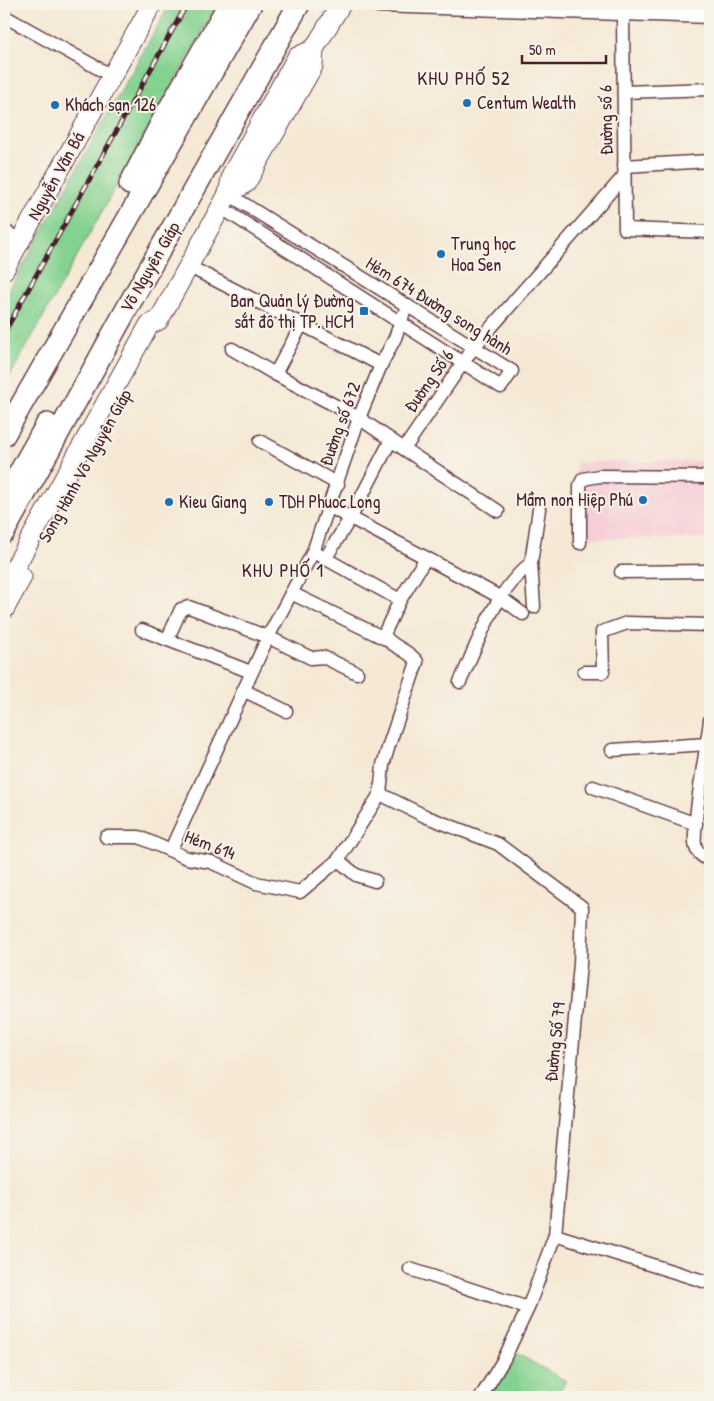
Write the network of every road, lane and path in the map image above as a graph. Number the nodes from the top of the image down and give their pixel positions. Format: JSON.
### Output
{"nodes":[{"id":1,"x":152,"y":4,"type":"edge"},
{"id":2,"x":229,"y":4,"type":"edge"},
{"id":3,"x":251,"y":4,"type":"edge"},
{"id":4,"x":282,"y":4,"type":"edge"},
{"id":5,"x":299,"y":4,"type":"edge"},
{"id":6,"x":341,"y":4,"type":"edge"},
{"id":7,"x":379,"y":4,"type":"edge"},
{"id":8,"x":623,"y":14,"type":"junction"},
{"id":9,"x":710,"y":15,"type":"edge"},
{"id":10,"x":4,"y":16,"type":"edge"},
{"id":11,"x":112,"y":76,"type":"junction"},
{"id":12,"x":710,"y":89,"type":"edge"},
{"id":13,"x":624,"y":92,"type":"junction"},
{"id":14,"x":164,"y":118,"type":"junction"},
{"id":15,"x":164,"y":151,"type":"junction"},
{"id":16,"x":710,"y":161,"type":"edge"},
{"id":17,"x":624,"y":171,"type":"junction"},
{"id":18,"x":224,"y":200,"type":"junction"},
{"id":19,"x":130,"y":213,"type":"junction"},
{"id":20,"x":108,"y":227,"type":"junction"},
{"id":21,"x":4,"y":231,"type":"edge"},
{"id":22,"x":710,"y":232,"type":"edge"},
{"id":23,"x":20,"y":240,"type":"junction"},
{"id":24,"x":188,"y":266,"type":"junction"},
{"id":25,"x":4,"y":270,"type":"edge"},
{"id":26,"x":406,"y":306,"type":"junction"},
{"id":27,"x":159,"y":320,"type":"junction"},
{"id":28,"x":400,"y":323,"type":"junction"},
{"id":29,"x":302,"y":324,"type":"junction"},
{"id":30,"x":473,"y":348,"type":"junction"},
{"id":31,"x":232,"y":349,"type":"dead end"},
{"id":32,"x":464,"y":362,"type":"junction"},
{"id":33,"x":381,"y":365,"type":"junction"},
{"id":34,"x":275,"y":374,"type":"junction"},
{"id":35,"x":4,"y":412,"type":"edge"},
{"id":36,"x":358,"y":418,"type":"junction"},
{"id":37,"x":4,"y":435,"type":"edge"},
{"id":38,"x":390,"y":440,"type":"junction"},
{"id":39,"x":260,"y":441,"type":"dead end"},
{"id":40,"x":404,"y":449,"type":"junction"},
{"id":41,"x":710,"y":477,"type":"edge"},
{"id":42,"x":338,"y":484,"type":"junction"},
{"id":43,"x":4,"y":500,"type":"edge"},
{"id":44,"x":330,"y":507,"type":"junction"},
{"id":45,"x":538,"y":509,"type":"dead end"},
{"id":46,"x":498,"y":511,"type":"dead end"},
{"id":47,"x":351,"y":518,"type":"junction"},
{"id":48,"x":4,"y":532,"type":"edge"},
{"id":49,"x":580,"y":543,"type":"dead end"},
{"id":50,"x":313,"y":552,"type":"junction"},
{"id":51,"x":426,"y":558,"type":"junction"},
{"id":52,"x":325,"y":559,"type":"junction"},
{"id":53,"x":531,"y":563,"type":"junction"},
{"id":54,"x":710,"y":571,"type":"edge"},
{"id":55,"x":621,"y":572,"type":"dead end"},
{"id":56,"x":4,"y":587,"type":"edge"},
{"id":57,"x":291,"y":593,"type":"junction"},
{"id":58,"x":500,"y":597,"type":"junction"},
{"id":59,"x":400,"y":600,"type":"junction"},
{"id":60,"x":534,"y":608,"type":"dead end"},
{"id":61,"x":4,"y":610,"type":"edge"},
{"id":62,"x":522,"y":614,"type":"dead end"},
{"id":63,"x":710,"y":625,"type":"edge"},
{"id":64,"x":142,"y":630,"type":"dead end"},
{"id":65,"x":268,"y":636,"type":"junction"},
{"id":66,"x":168,"y":638,"type":"junction"},
{"id":67,"x":386,"y":639,"type":"junction"},
{"id":68,"x":251,"y":672,"type":"junction"},
{"id":69,"x":584,"y":672,"type":"dead end"},
{"id":70,"x":357,"y":673,"type":"dead end"},
{"id":71,"x":460,"y":682,"type":"dead end"},
{"id":72,"x":243,"y":690,"type":"junction"},
{"id":73,"x":286,"y":712,"type":"dead end"},
{"id":74,"x":710,"y":720,"type":"edge"},
{"id":75,"x":708,"y":744,"type":"junction"},
{"id":76,"x":612,"y":750,"type":"dead end"},
{"id":77,"x":593,"y":787,"type":"dead end"},
{"id":78,"x":380,"y":794,"type":"junction"},
{"id":79,"x":696,"y":824,"type":"junction"},
{"id":80,"x":106,"y":837,"type":"dead end"},
{"id":81,"x":171,"y":849,"type":"junction"},
{"id":82,"x":338,"y":860,"type":"junction"},
{"id":83,"x":710,"y":860,"type":"edge"},
{"id":84,"x":375,"y":881,"type":"dead end"},
{"id":85,"x":556,"y":1235,"type":"junction"},
{"id":86,"x":410,"y":1269,"type":"dead end"},
{"id":87,"x":710,"y":1283,"type":"edge"},
{"id":88,"x":528,"y":1308,"type":"junction"},
{"id":89,"x":481,"y":1397,"type":"edge"}],
"edges":[{"from":1,"to":11,"type":"main road","name":"Nguyễn Văn Bá"},
{"from":2,"to":14,"type":"highway"},
{"from":3,"to":15,"type":"highway"},
{"from":4,"to":43,"type":"highway","name":"Võ Nguyên Giáp"},
{"from":5,"to":48,"type":"highway","name":"Võ Nguyên Giáp"},
{"from":6,"to":18,"type":"main road","name":"Song Hành Võ Nguyên Giáp"},
{"from":7,"to":8,"type":"street"},
{"from":8,"to":9,"type":"street"},
{"from":8,"to":13,"type":"street","name":"Đường số 6"},
{"from":10,"to":11,"type":"street"},
{"from":11,"to":23,"type":"main road","name":"Nguyễn Văn Bá"},
{"from":12,"to":13,"type":"street"},
{"from":13,"to":17,"type":"street","name":"Đường số 6"},
{"from":14,"to":15,"type":"highway"},
{"from":14,"to":20,"type":"highway"},
{"from":15,"to":19,"type":"highway"},
{"from":16,"to":17,"type":"street","name":"Đường Số 6"},
{"from":17,"to":22,"type":"street","name":"Đường số 6"},
{"from":17,"to":30,"type":"street","name":"Đường Số 6"},
{"from":18,"to":24,"type":"main road","name":"Song Hành Võ Nguyên Giáp"},
{"from":18,"to":26,"type":"street","name":"Hẻm 674 Đường song hành"},
{"from":18,"to":28,"type":"street","name":"Hẻm 674 Đường song hành"},
{"from":19,"to":20,"type":"highway"},
{"from":19,"to":37,"type":"highway"},
{"from":20,"to":35,"type":"highway"},
{"from":21,"to":23,"type":"street"},
{"from":23,"to":25,"type":"main road","name":"Nguyễn Văn Bá"},
{"from":24,"to":27,"type":"main road","name":"Song Hành Võ Nguyên Giáp"},
{"from":24,"to":29,"type":"street"},
{"from":26,"to":28,"type":"street","name":"Đường số 672"},
{"from":26,"to":30,"type":"street","name":"Hẻm 674 Đường song hành"},
{"from":27,"to":56,"type":"main road","name":"Song Hành Võ Nguyên Giáp"},
{"from":27,"to":61,"type":"main road","name":"Song Hành Võ Nguyên Giáp"},
{"from":28,"to":32,"type":"street","name":"Hẻm 674 Đường song hành"},
{"from":28,"to":33,"type":"street","name":"Đường số 672"},
{"from":29,"to":33,"type":"street"},
{"from":29,"to":34,"type":"street"},
{"from":30,"to":32,"type":"street","name":"Đường Số 6"},
{"from":30,"to":32,"type":"street","name":"Hẻm 674 Đường song hành"},
{"from":31,"to":34,"type":"street"},
{"from":32,"to":40,"type":"street","name":"Đường Số 6"},
{"from":33,"to":36,"type":"street","name":"Đường số 672"},
{"from":34,"to":36,"type":"street"},
{"from":36,"to":38,"type":"street"},
{"from":36,"to":42,"type":"street","name":"Đường số 672"},
{"from":38,"to":40,"type":"street"},
{"from":38,"to":47,"type":"street"},
{"from":39,"to":42,"type":"street"},
{"from":40,"to":46,"type":"street"},
{"from":41,"to":49,"type":"street"},
{"from":42,"to":44,"type":"street","name":"Đường số 672"},
{"from":44,"to":47,"type":"street"},
{"from":44,"to":50,"type":"street","name":"Đường số 672"},
{"from":45,"to":53,"type":"street"},
{"from":47,"to":51,"type":"street"},
{"from":47,"to":52,"type":"street"},
{"from":50,"to":52,"type":"street"},
{"from":50,"to":57,"type":"street","name":"Đường số 672"},
{"from":51,"to":58,"type":"street"},
{"from":51,"to":59,"type":"street"},
{"from":52,"to":59,"type":"street"},
{"from":53,"to":58,"type":"street"},
{"from":53,"to":60,"type":"street"},
{"from":54,"to":55,"type":"street"},
{"from":57,"to":65,"type":"street","name":"Đường số 672"},
{"from":57,"to":67,"type":"street"},
{"from":58,"to":62,"type":"street"},
{"from":58,"to":71,"type":"street"},
{"from":59,"to":67,"type":"street"},
{"from":63,"to":69,"type":"street"},
{"from":64,"to":66,"type":"street"},
{"from":65,"to":66,"type":"street"},
{"from":65,"to":68,"type":"street","name":"Đường số 672"},
{"from":65,"to":70,"type":"street"},
{"from":66,"to":68,"type":"street"},
{"from":67,"to":78,"type":"street"},
{"from":68,"to":72,"type":"street","name":"Đường số 672"},
{"from":72,"to":73,"type":"street"},
{"from":72,"to":81,"type":"street","name":"Đường số 672"},
{"from":74,"to":75,"type":"street"},
{"from":75,"to":76,"type":"street"},
{"from":75,"to":79,"type":"street"},
{"from":77,"to":79,"type":"street"},
{"from":78,"to":82,"type":"street"},
{"from":78,"to":85,"type":"street","name":"Đường Số 79"},
{"from":79,"to":83,"type":"street"},
{"from":80,"to":81,"type":"street","name":"Hẻm 614"},
{"from":81,"to":82,"type":"street","name":"Hẻm 614"},
{"from":82,"to":84,"type":"street"},
{"from":85,"to":87,"type":"street"},
{"from":85,"to":88,"type":"street","name":"Đường Số 79"},
{"from":86,"to":88,"type":"street"},
{"from":88,"to":89,"type":"street","name":"Đường Số 79"}]}
